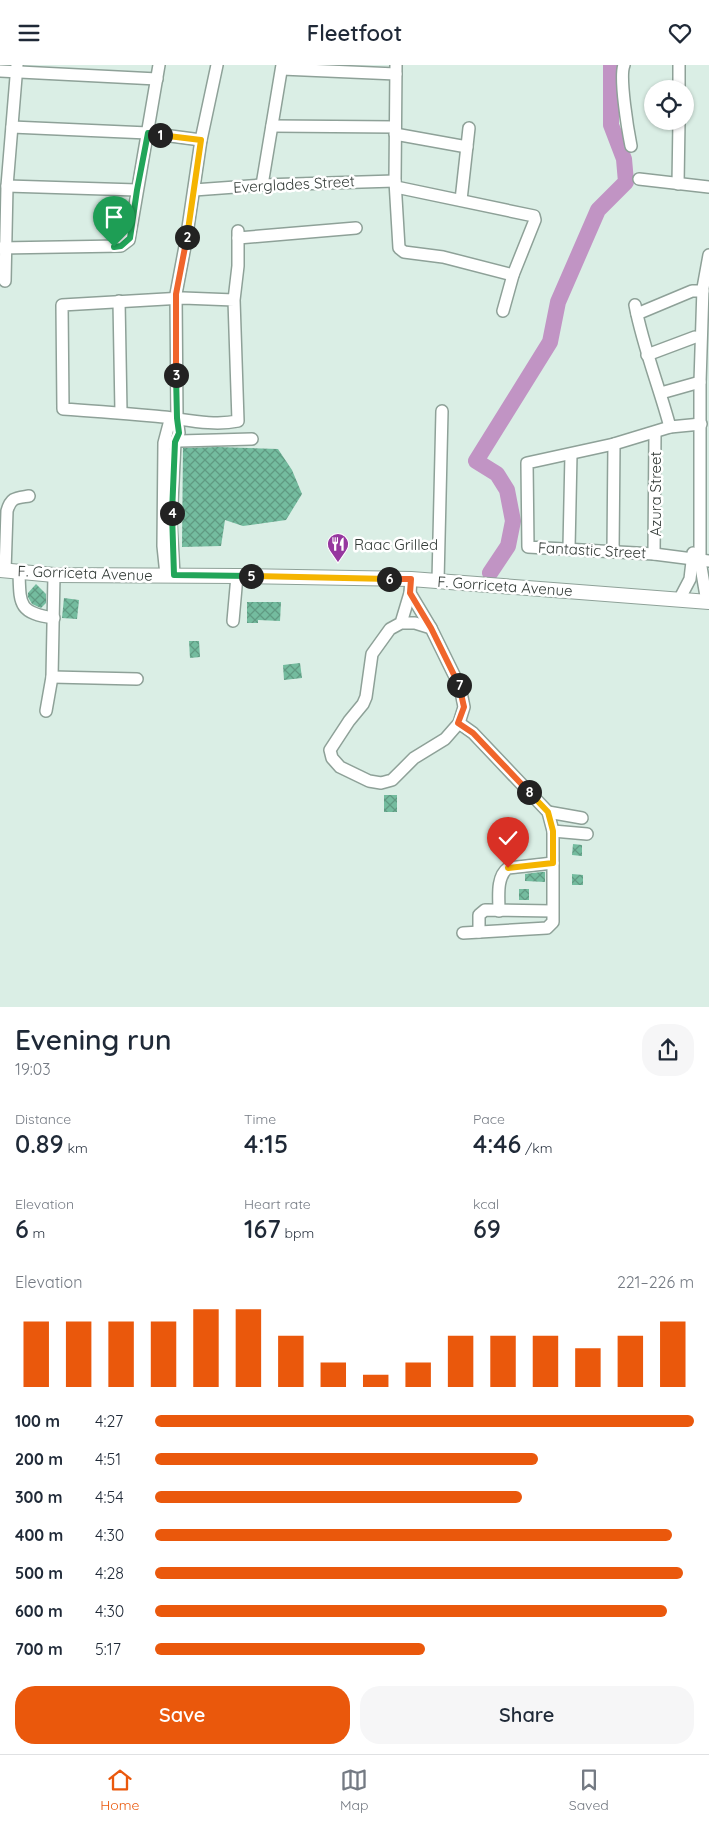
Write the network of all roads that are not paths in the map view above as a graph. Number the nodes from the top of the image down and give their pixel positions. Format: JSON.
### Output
{"nodes":[{"id":1,"x":159,"y":65,"type":"edge"},
{"id":2,"x":217,"y":65,"type":"edge"},
{"id":3,"x":624,"y":65,"type":"edge"},
{"id":4,"x":679,"y":65,"type":"edge"},
{"id":5,"x":282,"y":67,"type":"edge"},
{"id":6,"x":17,"y":68,"type":"edge"},
{"id":7,"x":396,"y":69,"type":"edge"},
{"id":8,"x":0,"y":71,"type":"edge"},
{"id":9,"x":157,"y":79,"type":"junction"},
{"id":10,"x":679,"y":80,"type":"edge"},
{"id":11,"x":272,"y":125,"type":"junction"},
{"id":12,"x":12,"y":127,"type":"junction"},
{"id":13,"x":468,"y":127,"type":"dead end"},
{"id":14,"x":395,"y":130,"type":"junction"},
{"id":15,"x":678,"y":130,"type":"edge"},
{"id":16,"x":148,"y":133,"type":"junction"},
{"id":17,"x":201,"y":140,"type":"junction"},
{"id":18,"x":631,"y":146,"type":"dead end"},
{"id":19,"x":467,"y":147,"type":"junction"},
{"id":20,"x":4,"y":154,"type":"edge"},
{"id":21,"x":639,"y":179,"type":"dead end"},
{"id":22,"x":395,"y":184,"type":"junction"},
{"id":23,"x":678,"y":184,"type":"junction"},
{"id":24,"x":7,"y":185,"type":"junction"},
{"id":25,"x":262,"y":185,"type":"junction"},
{"id":26,"x":709,"y":187,"type":"edge"},
{"id":27,"x":137,"y":190,"type":"junction"},
{"id":28,"x":194,"y":190,"type":"junction"},
{"id":29,"x":461,"y":200,"type":"junction"},
{"id":30,"x":356,"y":228,"type":"dead end"},
{"id":31,"x":3,"y":248,"type":"edge"},
{"id":32,"x":709,"y":255,"type":"edge"},
{"id":33,"x":513,"y":275,"type":"junction"},
{"id":34,"x":707,"y":275,"type":"edge"},
{"id":35,"x":5,"y":281,"type":"dead end"},
{"id":36,"x":702,"y":290,"type":"junction"},
{"id":37,"x":177,"y":298,"type":"junction"},
{"id":38,"x":234,"y":300,"type":"junction"},
{"id":39,"x":119,"y":301,"type":"junction"},
{"id":40,"x":503,"y":311,"type":"dead end"},
{"id":41,"x":695,"y":337,"type":"junction"},
{"id":42,"x":647,"y":355,"type":"junction"},
{"id":43,"x":698,"y":383,"type":"junction"},
{"id":44,"x":661,"y":393,"type":"junction"},
{"id":45,"x":705,"y":405,"type":"edge"},
{"id":46,"x":442,"y":411,"type":"dead end"},
{"id":47,"x":120,"y":413,"type":"junction"},
{"id":48,"x":177,"y":418,"type":"junction"},
{"id":49,"x":698,"y":424,"type":"junction"},
{"id":50,"x":670,"y":427,"type":"junction"},
{"id":51,"x":655,"y":433,"type":"junction"},
{"id":52,"x":252,"y":439,"type":"dead end"},
{"id":53,"x":173,"y":442,"type":"junction"},
{"id":54,"x":614,"y":445,"type":"junction"},
{"id":55,"x":571,"y":454,"type":"junction"},
{"id":56,"x":705,"y":475,"type":"edge"},
{"id":57,"x":29,"y":496,"type":"dead end"},
{"id":58,"x":705,"y":515,"type":"edge"},
{"id":59,"x":168,"y":530,"type":"junction"},
{"id":60,"x":569,"y":548,"type":"junction"},
{"id":61,"x":613,"y":551,"type":"junction"},
{"id":62,"x":654,"y":554,"type":"junction"},
{"id":63,"x":700,"y":561,"type":"edge"},
{"id":64,"x":2,"y":571,"type":"edge"},
{"id":65,"x":19,"y":572,"type":"junction"},
{"id":66,"x":54,"y":575,"type":"junction"},
{"id":67,"x":170,"y":575,"type":"junction"},
{"id":68,"x":237,"y":576,"type":"junction"},
{"id":69,"x":438,"y":581,"type":"junction"},
{"id":70,"x":411,"y":586,"type":"junction"},
{"id":71,"x":679,"y":599,"type":"junction"},
{"id":72,"x":708,"y":602,"type":"edge"},
{"id":73,"x":54,"y":618,"type":"junction"},
{"id":74,"x":233,"y":621,"type":"dead end"},
{"id":75,"x":400,"y":623,"type":"junction"},
{"id":76,"x":431,"y":628,"type":"junction"},
{"id":77,"x":52,"y":677,"type":"junction"},
{"id":78,"x":138,"y":679,"type":"dead end"},
{"id":79,"x":46,"y":711,"type":"dead end"},
{"id":80,"x":458,"y":723,"type":"junction"},
{"id":81,"x":548,"y":812,"type":"junction"},
{"id":82,"x":582,"y":818,"type":"dead end"},
{"id":83,"x":553,"y":831,"type":"junction"},
{"id":84,"x":587,"y":834,"type":"dead end"},
{"id":85,"x":553,"y":863,"type":"junction"},
{"id":86,"x":499,"y":911,"type":"junction"},
{"id":87,"x":552,"y":911,"type":"junction"},
{"id":88,"x":479,"y":932,"type":"junction"},
{"id":89,"x":464,"y":933,"type":"dead end"}],
"edges":[{"from":1,"to":9,"type":"street"},
{"from":2,"to":17,"type":"street"},
{"from":3,"to":18,"type":"street"},
{"from":4,"to":10,"type":"street"},
{"from":5,"to":7,"type":"street"},
{"from":5,"to":11,"type":"street"},
{"from":6,"to":8,"type":"street"},
{"from":6,"to":9,"type":"street"},
{"from":6,"to":12,"type":"street"},
{"from":7,"to":14,"type":"street"},
{"from":9,"to":16,"type":"street"},
{"from":11,"to":14,"type":"street"},
{"from":11,"to":25,"type":"street"},
{"from":12,"to":16,"type":"street"},
{"from":12,"to":20,"type":"street"},
{"from":13,"to":19,"type":"street"},
{"from":14,"to":19,"type":"street"},
{"from":14,"to":22,"type":"street"},
{"from":15,"to":23,"type":"street"},
{"from":16,"to":17,"type":"street"},
{"from":16,"to":27,"type":"street"},
{"from":17,"to":28,"type":"street"},
{"from":19,"to":29,"type":"street"},
{"from":20,"to":24,"type":"street"},
{"from":21,"to":23,"type":"street"},
{"from":22,"to":25,"type":"street","name":"Everglades Street"},
{"from":22,"to":29,"type":"street","name":"Everglades Street"},
{"from":22,"to":33,"type":"street"},
{"from":23,"to":26,"type":"street"},
{"from":24,"to":27,"type":"street"},
{"from":24,"to":31,"type":"street"},
{"from":25,"to":28,"type":"street","name":"Everglades Street"},
{"from":27,"to":31,"type":"street"},
{"from":28,"to":37,"type":"street"},
{"from":29,"to":33,"type":"street","name":"Everglades Street"},
{"from":30,"to":38,"type":"street"},
{"from":31,"to":35,"type":"street"},
{"from":32,"to":34,"type":"street"},
{"from":33,"to":40,"type":"street"},
{"from":34,"to":36,"type":"street"},
{"from":36,"to":41,"type":"street"},
{"from":36,"to":42,"type":"street"},
{"from":36,"to":43,"type":"street"},
{"from":37,"to":38,"type":"street"},
{"from":37,"to":39,"type":"street"},
{"from":37,"to":48,"type":"street"},
{"from":38,"to":48,"type":"street"},
{"from":39,"to":47,"type":"street"},
{"from":39,"to":47,"type":"street"},
{"from":41,"to":42,"type":"street"},
{"from":41,"to":43,"type":"street"},
{"from":42,"to":44,"type":"street"},
{"from":43,"to":44,"type":"street"},
{"from":43,"to":45,"type":"street"},
{"from":43,"to":49,"type":"street"},
{"from":44,"to":50,"type":"street"},
{"from":45,"to":49,"type":"street"},
{"from":46,"to":69,"type":"street"},
{"from":47,"to":48,"type":"street"},
{"from":48,"to":53,"type":"street"},
{"from":49,"to":50,"type":"street"},
{"from":49,"to":56,"type":"street"},
{"from":49,"to":63,"type":"street"},
{"from":50,"to":51,"type":"street"},
{"from":51,"to":54,"type":"street"},
{"from":51,"to":62,"type":"street","name":"Azura Street"},
{"from":52,"to":53,"type":"street"},
{"from":53,"to":59,"type":"street"},
{"from":53,"to":59,"type":"street"},
{"from":54,"to":55,"type":"street"},
{"from":54,"to":61,"type":"street"},
{"from":55,"to":60,"type":"street"},
{"from":55,"to":60,"type":"street","name":"Fantastic Street"},
{"from":56,"to":58,"type":"street"},
{"from":57,"to":64,"type":"street"},
{"from":58,"to":63,"type":"street"},
{"from":59,"to":67,"type":"street"},
{"from":60,"to":61,"type":"street","name":"Fantastic Street"},
{"from":61,"to":62,"type":"street","name":"Fantastic Street"},
{"from":62,"to":63,"type":"street","name":"Fantastic Street"},
{"from":63,"to":71,"type":"street"},
{"from":63,"to":72,"type":"street"},
{"from":64,"to":65,"type":"main road","name":"F. Gorriceta Avenue"},
{"from":65,"to":66,"type":"main road","name":"F. Gorriceta Avenue"},
{"from":65,"to":73,"type":"street"},
{"from":66,"to":67,"type":"main road","name":"F. Gorriceta Avenue"},
{"from":66,"to":73,"type":"street"},
{"from":67,"to":68,"type":"main road","name":"F. Gorriceta Avenue"},
{"from":68,"to":70,"type":"main road","name":"F. Gorriceta Avenue"},
{"from":68,"to":74,"type":"street"},
{"from":69,"to":70,"type":"main road","name":"F. Gorriceta Avenue"},
{"from":69,"to":71,"type":"main road","name":"F. Gorriceta Avenue"},
{"from":70,"to":75,"type":"street"},
{"from":70,"to":76,"type":"street"},
{"from":71,"to":72,"type":"main road","name":"F. Gorriceta Avenue"},
{"from":73,"to":77,"type":"street"},
{"from":75,"to":76,"type":"street"},
{"from":75,"to":80,"type":"street"},
{"from":76,"to":80,"type":"street"},
{"from":77,"to":78,"type":"street"},
{"from":77,"to":79,"type":"street"},
{"from":80,"to":81,"type":"street"},
{"from":81,"to":82,"type":"street"},
{"from":81,"to":83,"type":"street"},
{"from":83,"to":84,"type":"street"},
{"from":83,"to":85,"type":"street"},
{"from":85,"to":86,"type":"street"},
{"from":85,"to":87,"type":"street"},
{"from":86,"to":87,"type":"street"},
{"from":86,"to":88,"type":"street"},
{"from":87,"to":88,"type":"street"},
{"from":88,"to":89,"type":"street"}]}
